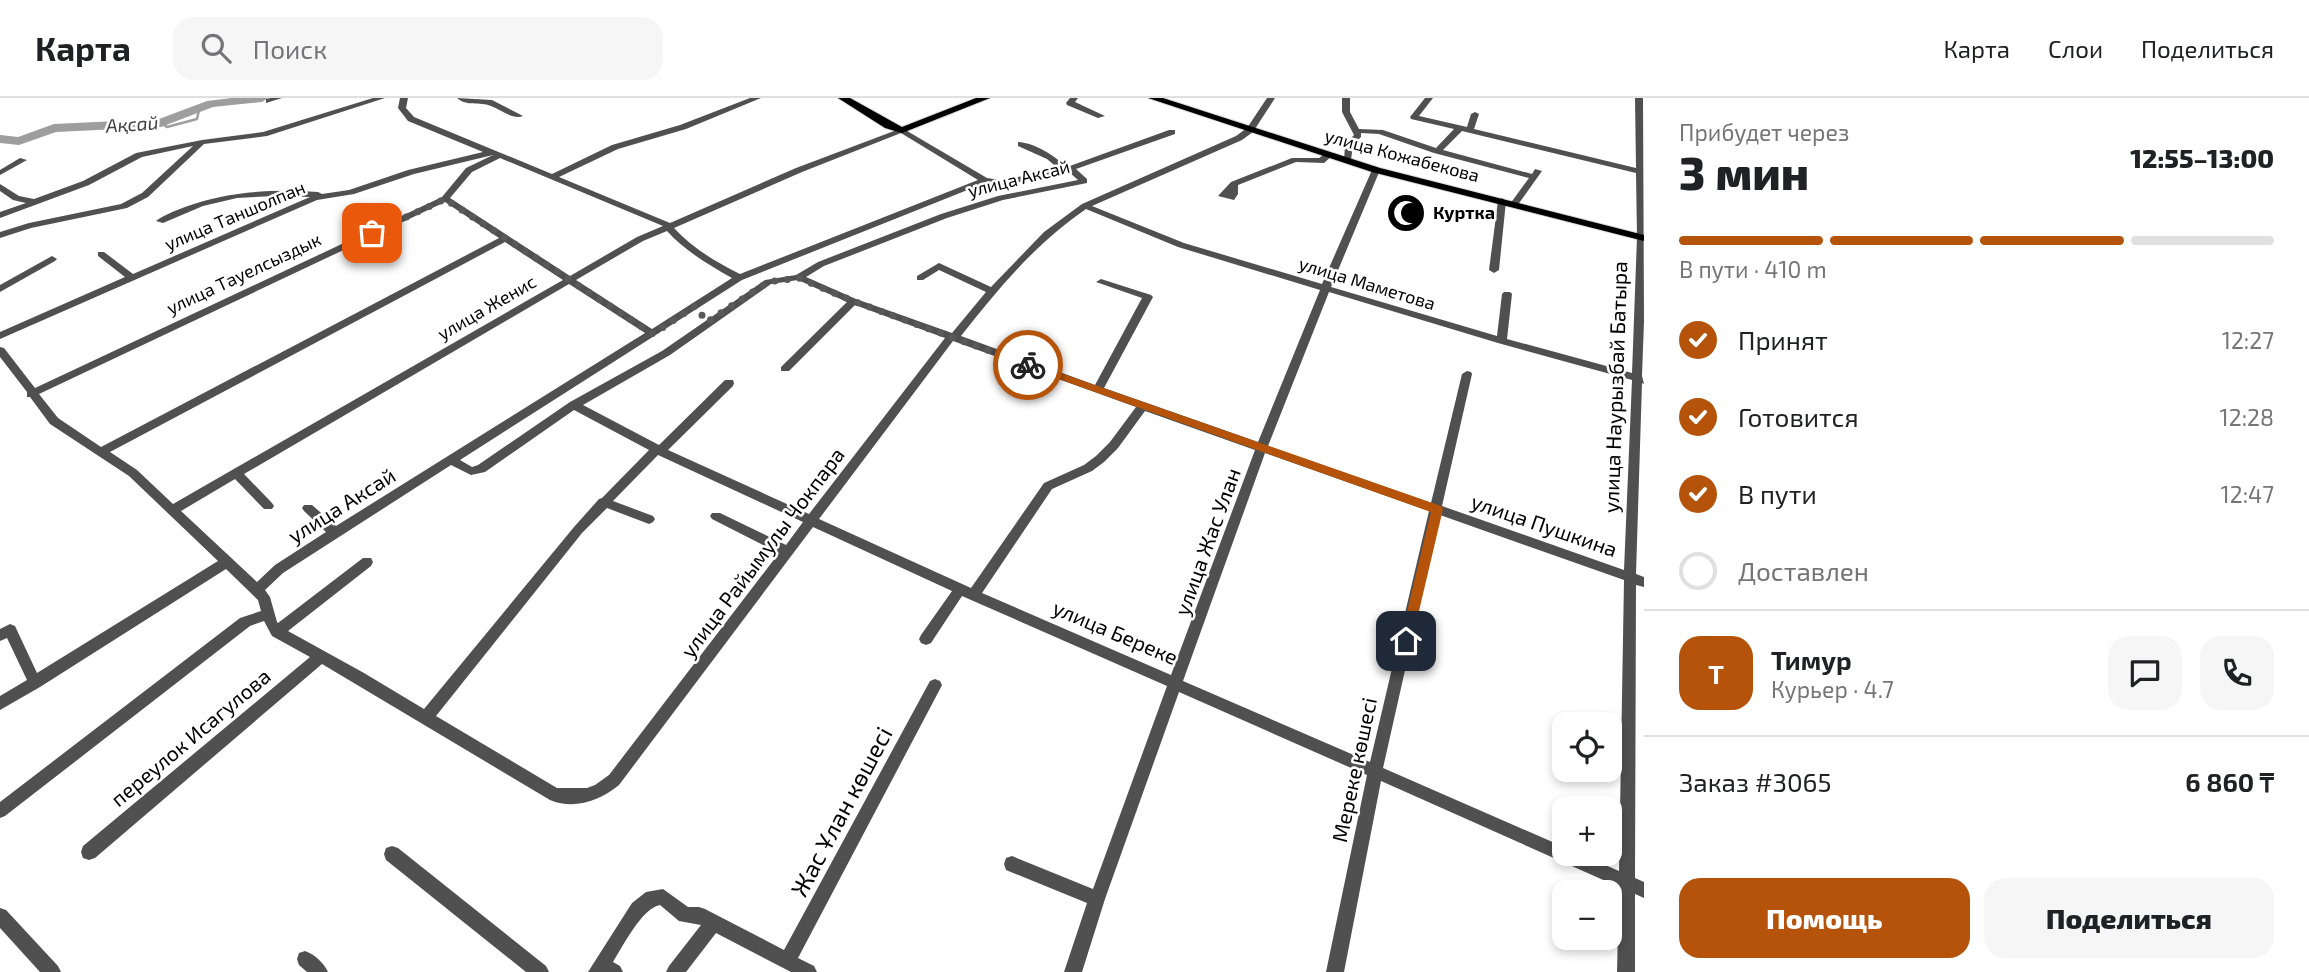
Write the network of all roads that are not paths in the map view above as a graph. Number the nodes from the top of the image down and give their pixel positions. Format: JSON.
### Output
{"nodes":[{"id":1,"x":278,"y":98,"type":"edge"},
{"id":2,"x":351,"y":98,"type":"edge"},
{"id":3,"x":381,"y":98,"type":"edge"},
{"id":4,"x":404,"y":98,"type":"edge"},
{"id":5,"x":461,"y":98,"type":"edge"},
{"id":6,"x":757,"y":98,"type":"edge"},
{"id":7,"x":843,"y":98,"type":"edge"},
{"id":8,"x":985,"y":98,"type":"edge"},
{"id":9,"x":1074,"y":98,"type":"edge"},
{"id":10,"x":1153,"y":98,"type":"edge"},
{"id":11,"x":1271,"y":98,"type":"edge"},
{"id":12,"x":1346,"y":98,"type":"edge"},
{"id":13,"x":1429,"y":98,"type":"edge"},
{"id":14,"x":1639,"y":98,"type":"edge"},
{"id":15,"x":268,"y":101,"type":"dead end"},
{"id":16,"x":361,"y":103,"type":"junction"},
{"id":17,"x":1475,"y":114,"type":"dead end"},
{"id":18,"x":519,"y":116,"type":"dead end"},
{"id":19,"x":1101,"y":116,"type":"dead end"},
{"id":20,"x":1459,"y":129,"type":"junction"},
{"id":21,"x":902,"y":130,"type":"junction"},
{"id":22,"x":1250,"y":130,"type":"junction"},
{"id":23,"x":1358,"y":131,"type":"junction"},
{"id":24,"x":1470,"y":131,"type":"junction"},
{"id":25,"x":1171,"y":132,"type":"dead end"},
{"id":26,"x":202,"y":142,"type":"junction"},
{"id":27,"x":1021,"y":144,"type":"dead end"},
{"id":28,"x":1437,"y":151,"type":"junction"},
{"id":29,"x":496,"y":153,"type":"junction"},
{"id":30,"x":1329,"y":155,"type":"junction"},
{"id":31,"x":23,"y":160,"type":"dead end"},
{"id":32,"x":1347,"y":160,"type":"junction"},
{"id":33,"x":1643,"y":160,"type":"edge"},
{"id":34,"x":1069,"y":170,"type":"junction"},
{"id":35,"x":1376,"y":170,"type":"junction"},
{"id":36,"x":1642,"y":172,"type":"junction"},
{"id":37,"x":0,"y":173,"type":"edge"},
{"id":38,"x":553,"y":177,"type":"junction"},
{"id":39,"x":985,"y":180,"type":"junction"},
{"id":40,"x":1234,"y":184,"type":"dead end"},
{"id":41,"x":0,"y":187,"type":"edge"},
{"id":42,"x":325,"y":195,"type":"junction"},
{"id":43,"x":445,"y":199,"type":"junction"},
{"id":44,"x":33,"y":201,"type":"junction"},
{"id":45,"x":1502,"y":201,"type":"junction"},
{"id":46,"x":1514,"y":204,"type":"junction"},
{"id":47,"x":1085,"y":206,"type":"junction"},
{"id":48,"x":0,"y":215,"type":"edge"},
{"id":49,"x":160,"y":221,"type":"dead end"},
{"id":50,"x":670,"y":227,"type":"junction"},
{"id":51,"x":0,"y":234,"type":"edge"},
{"id":52,"x":1643,"y":237,"type":"edge"},
{"id":53,"x":506,"y":238,"type":"junction"},
{"id":54,"x":101,"y":254,"type":"dead end"},
{"id":55,"x":52,"y":259,"type":"dead end"},
{"id":56,"x":1494,"y":270,"type":"dead end"},
{"id":57,"x":132,"y":278,"type":"junction"},
{"id":58,"x":739,"y":278,"type":"junction"},
{"id":59,"x":799,"y":278,"type":"junction"},
{"id":60,"x":920,"y":278,"type":"dead end"},
{"id":61,"x":570,"y":280,"type":"junction"},
{"id":62,"x":1101,"y":282,"type":"dead end"},
{"id":63,"x":1325,"y":286,"type":"junction"},
{"id":64,"x":0,"y":289,"type":"edge"},
{"id":65,"x":992,"y":291,"type":"junction"},
{"id":66,"x":1507,"y":294,"type":"dead end"},
{"id":67,"x":853,"y":301,"type":"junction"},
{"id":68,"x":695,"y":306,"type":"junction"},
{"id":69,"x":707,"y":322,"type":"junction"},
{"id":70,"x":653,"y":334,"type":"junction"},
{"id":71,"x":0,"y":336,"type":"edge"},
{"id":72,"x":952,"y":337,"type":"junction"},
{"id":73,"x":1502,"y":341,"type":"junction"},
{"id":74,"x":0,"y":350,"type":"edge"},
{"id":75,"x":785,"y":369,"type":"dead end"},
{"id":76,"x":1467,"y":374,"type":"dead end"},
{"id":77,"x":1641,"y":379,"type":"edge"},
{"id":78,"x":729,"y":383,"type":"dead end"},
{"id":79,"x":1098,"y":390,"type":"junction"},
{"id":80,"x":31,"y":394,"type":"junction"},
{"id":81,"x":574,"y":405,"type":"junction"},
{"id":82,"x":1143,"y":406,"type":"junction"},
{"id":83,"x":1263,"y":448,"type":"junction"},
{"id":84,"x":658,"y":450,"type":"junction"},
{"id":85,"x":101,"y":452,"type":"junction"},
{"id":86,"x":451,"y":460,"type":"junction"},
{"id":87,"x":236,"y":473,"type":"junction"},
{"id":88,"x":603,"y":502,"type":"junction"},
{"id":89,"x":268,"y":506,"type":"dead end"},
{"id":90,"x":308,"y":508,"type":"dead end"},
{"id":91,"x":1437,"y":509,"type":"junction"},
{"id":92,"x":172,"y":510,"type":"junction"},
{"id":93,"x":716,"y":516,"type":"dead end"},
{"id":94,"x":649,"y":519,"type":"dead end"},
{"id":95,"x":811,"y":521,"type":"junction"},
{"id":96,"x":335,"y":533,"type":"junction"},
{"id":97,"x":788,"y":552,"type":"junction"},
{"id":98,"x":367,"y":562,"type":"dead end"},
{"id":99,"x":226,"y":563,"type":"junction"},
{"id":100,"x":1630,"y":576,"type":"junction"},
{"id":101,"x":1644,"y":582,"type":"edge"},
{"id":102,"x":257,"y":590,"type":"junction"},
{"id":103,"x":966,"y":592,"type":"junction"},
{"id":104,"x":268,"y":614,"type":"junction"},
{"id":105,"x":276,"y":632,"type":"junction"},
{"id":106,"x":0,"y":635,"type":"edge"},
{"id":107,"x":926,"y":639,"type":"dead end"},
{"id":108,"x":320,"y":657,"type":"junction"},
{"id":109,"x":35,"y":682,"type":"junction"},
{"id":110,"x":1176,"y":682,"type":"junction"},
{"id":111,"x":935,"y":685,"type":"dead end"},
{"id":112,"x":0,"y":704,"type":"edge"},
{"id":113,"x":426,"y":717,"type":"junction"},
{"id":114,"x":1375,"y":772,"type":"junction"},
{"id":115,"x":0,"y":811,"type":"edge"},
{"id":116,"x":89,"y":852,"type":"dead end"},
{"id":117,"x":392,"y":854,"type":"dead end"},
{"id":118,"x":1012,"y":864,"type":"dead end"},
{"id":119,"x":1627,"y":883,"type":"junction"},
{"id":120,"x":1644,"y":890,"type":"edge"},
{"id":121,"x":1097,"y":899,"type":"junction"},
{"id":122,"x":0,"y":916,"type":"edge"},
{"id":123,"x":714,"y":922,"type":"junction"},
{"id":124,"x":305,"y":959,"type":"dead end"},
{"id":125,"x":788,"y":960,"type":"junction"},
{"id":126,"x":605,"y":970,"type":"edge"},
{"id":127,"x":52,"y":972,"type":"edge"},
{"id":128,"x":319,"y":972,"type":"edge"},
{"id":129,"x":540,"y":972,"type":"edge"},
{"id":130,"x":674,"y":972,"type":"edge"},
{"id":131,"x":808,"y":972,"type":"edge"},
{"id":132,"x":1073,"y":972,"type":"edge"},
{"id":133,"x":1335,"y":972,"type":"edge"},
{"id":134,"x":1626,"y":972,"type":"edge"}],
"edges":[{"from":1,"to":15,"type":"street"},
{"from":2,"to":16,"type":"street"},
{"from":3,"to":16,"type":"street"},
{"from":4,"to":29,"type":"street"},
{"from":5,"to":18,"type":"street"},
{"from":6,"to":38,"type":"street"},
{"from":7,"to":21,"type":"main road"},
{"from":8,"to":21,"type":"main road","name":"улица Женис"},
{"from":9,"to":19,"type":"street"},
{"from":10,"to":22,"type":"main road","name":"улица Кожабекова"},
{"from":11,"to":22,"type":"street","name":"улица Райымулы Чокпара"},
{"from":12,"to":23,"type":"street"},
{"from":13,"to":20,"type":"street"},
{"from":14,"to":33,"type":"street","name":"улица Наурызбай Батыра"},
{"from":16,"to":26,"type":"street"},
{"from":17,"to":24,"type":"street"},
{"from":20,"to":24,"type":"street"},
{"from":20,"to":28,"type":"street"},
{"from":21,"to":39,"type":"street"},
{"from":21,"to":50,"type":"street","name":"улица Женис"},
{"from":22,"to":30,"type":"main road","name":"улица Кожабекова"},
{"from":22,"to":47,"type":"street","name":"улица Райымулы Чокпара"},
{"from":23,"to":28,"type":"street"},
{"from":23,"to":32,"type":"street"},
{"from":24,"to":36,"type":"street"},
{"from":25,"to":34,"type":"street"},
{"from":26,"to":44,"type":"street"},
{"from":26,"to":51,"type":"street"},
{"from":27,"to":34,"type":"street"},
{"from":28,"to":46,"type":"street"},
{"from":29,"to":38,"type":"street"},
{"from":29,"to":42,"type":"street","name":"улица Таншолпан"},
{"from":29,"to":43,"type":"street","name":"улица Тауелсыздык"},
{"from":30,"to":32,"type":"main road","name":"улица Кожабекова"},
{"from":30,"to":40,"type":"street"},
{"from":31,"to":37,"type":"street"},
{"from":32,"to":35,"type":"main road","name":"улица Кожабекова"},
{"from":33,"to":36,"type":"street","name":"улица Наурызбай Батыра"},
{"from":34,"to":39,"type":"street","name":"улица Аксай"},
{"from":34,"to":59,"type":"street","name":"улица Аксай"},
{"from":35,"to":45,"type":"main road","name":"улица Кожабекова"},
{"from":35,"to":63,"type":"street","name":"улица Жас Улан"},
{"from":36,"to":52,"type":"street","name":"улица Наурызбай Батыра"},
{"from":38,"to":50,"type":"street"},
{"from":39,"to":58,"type":"street","name":"улица Аксай"},
{"from":41,"to":44,"type":"street"},
{"from":42,"to":49,"type":"street"},
{"from":42,"to":57,"type":"street","name":"улица Таншолпан"},
{"from":43,"to":53,"type":"street"},
{"from":43,"to":80,"type":"street","name":"улица Тауелсыздык"},
{"from":44,"to":48,"type":"street"},
{"from":45,"to":46,"type":"main road","name":"улица Кожабекова"},
{"from":45,"to":56,"type":"street"},
{"from":46,"to":52,"type":"main road","name":"улица Кожабекова"},
{"from":47,"to":63,"type":"street","name":"улица Маметова"},
{"from":47,"to":65,"type":"street","name":"улица Райымулы Чокпара"},
{"from":50,"to":58,"type":"street"},
{"from":50,"to":61,"type":"street","name":"улица Женис"},
{"from":52,"to":77,"type":"street","name":"улица Наурызбай Батыра"},
{"from":53,"to":61,"type":"street"},
{"from":53,"to":85,"type":"street"},
{"from":54,"to":57,"type":"street"},
{"from":55,"to":64,"type":"street"},
{"from":57,"to":71,"type":"street","name":"улица Таншолпан"},
{"from":58,"to":68,"type":"street","name":"улица Аксай"},
{"from":59,"to":67,"type":"street","name":"улица Пушкина"},
{"from":59,"to":69,"type":"street","name":"улица Аксай"},
{"from":60,"to":65,"type":"street"},
{"from":61,"to":70,"type":"street"},
{"from":61,"to":87,"type":"street","name":"улица Женис"},
{"from":62,"to":79,"type":"street"},
{"from":63,"to":73,"type":"street","name":"улица Маметова"},
{"from":63,"to":83,"type":"street","name":"улица Жас Улан"},
{"from":65,"to":72,"type":"street","name":"улица Райымулы Чокпара"},
{"from":66,"to":73,"type":"street"},
{"from":67,"to":72,"type":"street","name":"улица Пушкина"},
{"from":67,"to":75,"type":"street"},
{"from":68,"to":69,"type":"street"},
{"from":68,"to":70,"type":"street","name":"улица Аксай"},
{"from":69,"to":81,"type":"street","name":"улица Аксай"},
{"from":70,"to":86,"type":"street","name":"улица Аксай"},
{"from":72,"to":79,"type":"street","name":"улица Пушкина"},
{"from":72,"to":95,"type":"street","name":"улица Райымулы Чокпара"},
{"from":73,"to":77,"type":"street","name":"улица Маметова"},
{"from":74,"to":80,"type":"street"},
{"from":76,"to":91,"type":"street","name":"Мереке көшесі"},
{"from":77,"to":100,"type":"street","name":"улица Наурызбай Батыра"},
{"from":78,"to":84,"type":"street"},
{"from":79,"to":82,"type":"street","name":"улица Пушкина"},
{"from":80,"to":85,"type":"street"},
{"from":81,"to":84,"type":"street","name":"улица Береке"},
{"from":81,"to":86,"type":"street","name":"улица Аксай"},
{"from":82,"to":83,"type":"street","name":"улица Пушкина"},
{"from":82,"to":103,"type":"street"},
{"from":83,"to":91,"type":"street","name":"улица Пушкина"},
{"from":83,"to":110,"type":"street","name":"улица Жас Улан"},
{"from":84,"to":88,"type":"street"},
{"from":84,"to":95,"type":"street","name":"улица Береке"},
{"from":85,"to":92,"type":"street"},
{"from":86,"to":96,"type":"street","name":"улица Аксай"},
{"from":87,"to":89,"type":"street"},
{"from":87,"to":92,"type":"street","name":"улица Женис"},
{"from":88,"to":94,"type":"street"},
{"from":88,"to":113,"type":"street"},
{"from":90,"to":96,"type":"street"},
{"from":91,"to":100,"type":"street","name":"улица Пушкина"},
{"from":91,"to":114,"type":"street","name":"Мереке көшесі"},
{"from":92,"to":99,"type":"street"},
{"from":93,"to":97,"type":"street"},
{"from":95,"to":97,"type":"street","name":"улица Райымулы Чокпара"},
{"from":95,"to":103,"type":"street","name":"улица Береке"},
{"from":96,"to":102,"type":"street","name":"улица Аксай"},
{"from":97,"to":113,"type":"street","name":"улица Райымулы Чокпара"},
{"from":98,"to":105,"type":"street"},
{"from":99,"to":102,"type":"street"},
{"from":99,"to":109,"type":"street"},
{"from":100,"to":101,"type":"street","name":"улица Пушкина"},
{"from":100,"to":119,"type":"street","name":"улица Наурызбай Батыра"},
{"from":102,"to":104,"type":"street"},
{"from":103,"to":107,"type":"street"},
{"from":103,"to":110,"type":"street","name":"улица Береке"},
{"from":104,"to":105,"type":"street"},
{"from":104,"to":115,"type":"street"},
{"from":105,"to":108,"type":"street"},
{"from":106,"to":109,"type":"street"},
{"from":108,"to":113,"type":"street"},
{"from":108,"to":116,"type":"street","name":"переулок Исагулова"},
{"from":109,"to":112,"type":"street"},
{"from":110,"to":114,"type":"street","name":"улица Береке"},
{"from":110,"to":121,"type":"street","name":"улица Жас Улан"},
{"from":111,"to":125,"type":"street","name":"Жас Ұлан көшесі"},
{"from":114,"to":119,"type":"street","name":"улица Береке"},
{"from":114,"to":133,"type":"street","name":"Мереке көшесі"},
{"from":117,"to":129,"type":"street"},
{"from":118,"to":121,"type":"street"},
{"from":119,"to":120,"type":"street","name":"улица Береке"},
{"from":119,"to":134,"type":"street","name":"улица Наурызбай Батыра"},
{"from":121,"to":132,"type":"street","name":"улица Жас Улан"},
{"from":122,"to":127,"type":"street"},
{"from":123,"to":125,"type":"street"},
{"from":123,"to":126,"type":"street"},
{"from":123,"to":130,"type":"street"},
{"from":124,"to":128,"type":"street"},
{"from":125,"to":131,"type":"street"}]}
